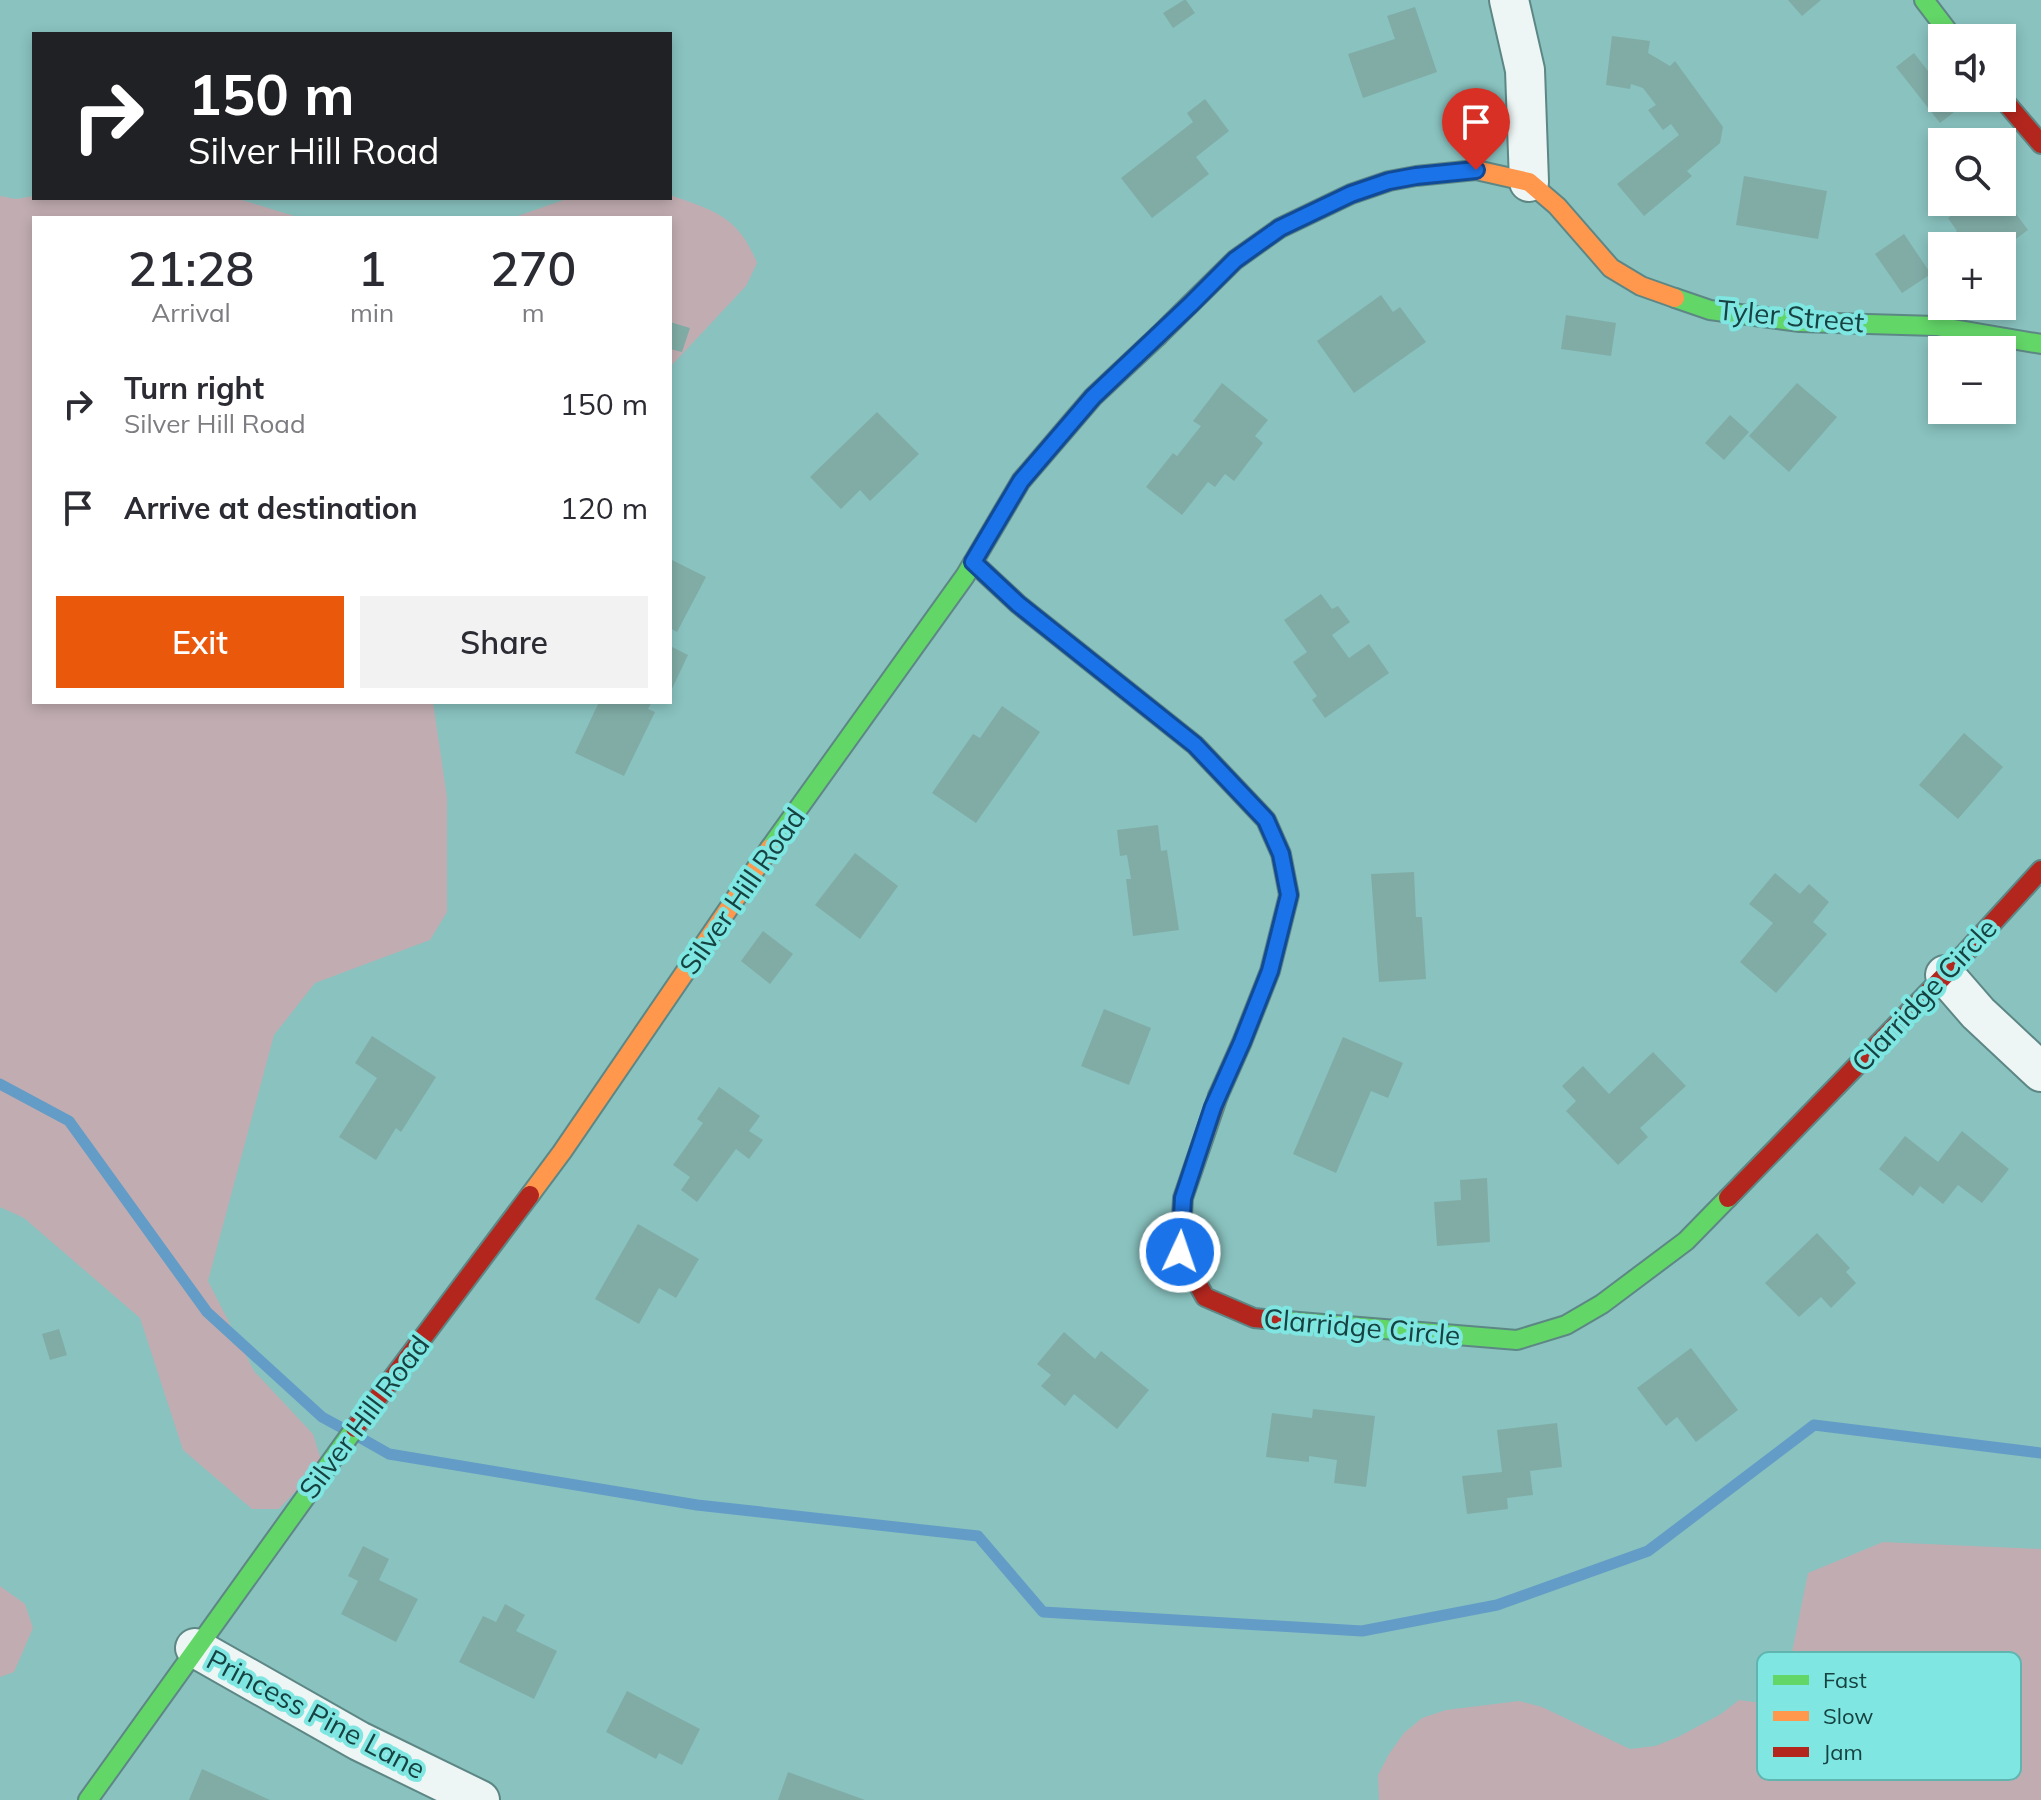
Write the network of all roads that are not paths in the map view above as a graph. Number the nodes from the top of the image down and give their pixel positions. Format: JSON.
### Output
{"nodes":[{"id":1,"x":1509,"y":0,"type":"edge"},
{"id":2,"x":1924,"y":0,"type":"edge"},
{"id":3,"x":1942,"y":24,"type":"edge"},
{"id":4,"x":2014,"y":112,"type":"edge"},
{"id":5,"x":2041,"y":144,"type":"edge"},
{"id":6,"x":1529,"y":182,"type":"junction"},
{"id":7,"x":2041,"y":344,"type":"edge"},
{"id":8,"x":973,"y":562,"type":"junction"},
{"id":9,"x":2041,"y":870,"type":"edge"},
{"id":10,"x":1945,"y":975,"type":"junction"},
{"id":11,"x":2041,"y":1072,"type":"edge"},
{"id":12,"x":195,"y":1648,"type":"junction"},
{"id":13,"x":88,"y":1800,"type":"edge"},
{"id":14,"x":480,"y":1800,"type":"edge"}],
"edges":[{"from":1,"to":6,"type":"street"},
{"from":2,"to":3,"type":"street"},
{"from":4,"to":5,"type":"street"},
{"from":6,"to":7,"type":"street","name":"Tyler Street"},
{"from":6,"to":8,"type":"street","name":"Silver Hill Road"},
{"from":8,"to":10,"type":"street","name":"Clarridge Circle"},
{"from":8,"to":12,"type":"street","name":"Silver Hill Road"},
{"from":9,"to":10,"type":"street","name":"Clarridge Circle"},
{"from":10,"to":11,"type":"street"},
{"from":12,"to":13,"type":"street","name":"Silver Hill Road"},
{"from":12,"to":14,"type":"street","name":"Princess Pine Lane"}]}
